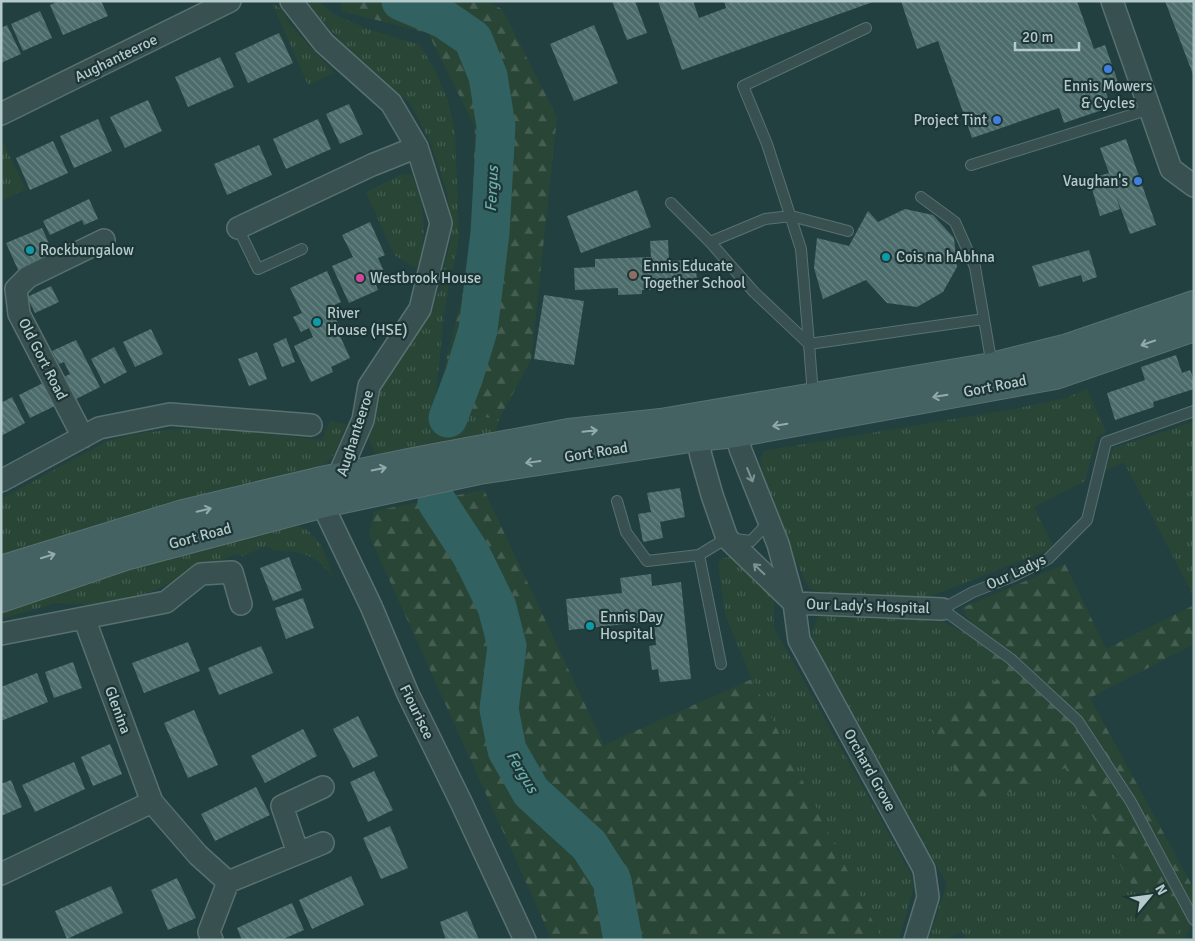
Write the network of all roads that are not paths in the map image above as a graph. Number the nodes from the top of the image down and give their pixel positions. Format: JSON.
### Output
{"nodes":[{"id":1,"x":230,"y":1,"type":"edge"},
{"id":2,"x":291,"y":1,"type":"edge"},
{"id":3,"x":1112,"y":1,"type":"edge"},
{"id":4,"x":866,"y":28,"type":"dead end"},
{"id":5,"x":1150,"y":109,"type":"junction"},
{"id":6,"x":1,"y":114,"type":"edge"},
{"id":7,"x":417,"y":147,"type":"junction"},
{"id":8,"x":971,"y":165,"type":"dead end"},
{"id":9,"x":1194,"y":186,"type":"edge"},
{"id":10,"x":921,"y":197,"type":"dead end"},
{"id":11,"x":671,"y":203,"type":"dead end"},
{"id":12,"x":791,"y":216,"type":"junction"},
{"id":13,"x":238,"y":228,"type":"joint"},
{"id":14,"x":848,"y":231,"type":"dead end"},
{"id":15,"x":104,"y":240,"type":"dead end"},
{"id":16,"x":710,"y":242,"type":"junction"},
{"id":17,"x":302,"y":249,"type":"dead end"},
{"id":18,"x":1194,"y":305,"type":"edge"},
{"id":19,"x":984,"y":319,"type":"junction"},
{"id":20,"x":1194,"y":327,"type":"edge"},
{"id":21,"x":809,"y":344,"type":"junction"},
{"id":22,"x":994,"y":377,"type":"junction"},
{"id":23,"x":814,"y":408,"type":"junction"},
{"id":24,"x":1194,"y":411,"type":"edge"},
{"id":25,"x":732,"y":422,"type":"junction"},
{"id":26,"x":311,"y":425,"type":"dead end"},
{"id":27,"x":695,"y":427,"type":"junction"},
{"id":28,"x":83,"y":437,"type":"junction"},
{"id":29,"x":1,"y":481,"type":"edge"},
{"id":30,"x":330,"y":490,"type":"junction"},
{"id":31,"x":617,"y":501,"type":"dead end"},
{"id":32,"x":769,"y":522,"type":"junction"},
{"id":33,"x":727,"y":538,"type":"junction"},
{"id":34,"x":699,"y":555,"type":"junction"},
{"id":35,"x":1,"y":570,"type":"edge"},
{"id":36,"x":1,"y":598,"type":"edge"},
{"id":37,"x":794,"y":603,"type":"junction"},
{"id":38,"x":241,"y":604,"type":"dead end"},
{"id":39,"x":942,"y":609,"type":"junction"},
{"id":40,"x":84,"y":618,"type":"junction"},
{"id":41,"x":1,"y":634,"type":"edge"},
{"id":42,"x":720,"y":664,"type":"dead end"},
{"id":43,"x":323,"y":787,"type":"dead end"},
{"id":44,"x":152,"y":802,"type":"junction"},
{"id":45,"x":322,"y":843,"type":"dead end"},
{"id":46,"x":298,"y":853,"type":"junction"},
{"id":47,"x":1,"y":874,"type":"edge"},
{"id":48,"x":228,"y":882,"type":"junction"},
{"id":49,"x":1194,"y":920,"type":"edge"},
{"id":50,"x":212,"y":940,"type":"edge"},
{"id":51,"x":526,"y":940,"type":"edge"},
{"id":52,"x":915,"y":940,"type":"edge"}],
"edges":[{"from":1,"to":6,"type":"street","name":"Aughanteeroe"},
{"from":2,"to":7,"type":"street","name":"Aughanteeroe"},
{"from":3,"to":5,"type":"street"},
{"from":4,"to":12,"type":"lane"},
{"from":5,"to":8,"type":"lane"},
{"from":5,"to":9,"type":"street"},
{"from":7,"to":13,"type":"street"},
{"from":7,"to":30,"type":"street","name":"Aughanteeroe"},
{"from":10,"to":19,"type":"lane"},
{"from":11,"to":16,"type":"lane"},
{"from":12,"to":14,"type":"lane"},
{"from":12,"to":16,"type":"lane"},
{"from":12,"to":21,"type":"lane"},
{"from":13,"to":17,"type":"lane"},
{"from":15,"to":28,"type":"street","name":"Old Gort Road"},
{"from":16,"to":21,"type":"lane"},
{"from":18,"to":22,"type":"main road","name":"Gort Road"},
{"from":19,"to":21,"type":"lane"},
{"from":19,"to":22,"type":"lane"},
{"from":20,"to":22,"type":"main road","name":"Gort Road","one_way":true},
{"from":21,"to":23,"type":"lane"},
{"from":22,"to":23,"type":"main road","name":"Gort Road"},
{"from":23,"to":25,"type":"main road","name":"Gort Road"},
{"from":24,"to":39,"type":"lane","name":"Our Ladys"},
{"from":25,"to":27,"type":"main road","name":"Gort Road"},
{"from":25,"to":32,"type":"street","name":"Orchard Grove","one_way":true},
{"from":26,"to":28,"type":"street"},
{"from":27,"to":30,"type":"main road","name":"Gort Road"},
{"from":27,"to":33,"type":"street"},
{"from":28,"to":29,"type":"street"},
{"from":35,"to":30,"type":"main road","name":"Gort Road","one_way":true},
{"from":30,"to":36,"type":"main road","name":"Gort Road"},
{"from":30,"to":51,"type":"street","name":"Fiourisce"},
{"from":31,"to":34,"type":"lane"},
{"from":32,"to":33,"type":"lane"},
{"from":32,"to":37,"type":"street","name":"Orchard Grove"},
{"from":33,"to":34,"type":"lane"},
{"from":37,"to":33,"type":"street","one_way":true},
{"from":34,"to":42,"type":"lane"},
{"from":37,"to":39,"type":"street","name":"Our Lady's Hospital"},
{"from":37,"to":52,"type":"street","name":"Orchard Grove"},
{"from":38,"to":40,"type":"street"},
{"from":39,"to":49,"type":"lane"},
{"from":40,"to":41,"type":"street"},
{"from":40,"to":44,"type":"street","name":"Glenina"},
{"from":43,"to":46,"type":"street"},
{"from":44,"to":47,"type":"street"},
{"from":44,"to":48,"type":"street","name":"Glenina"},
{"from":45,"to":46,"type":"street"},
{"from":46,"to":48,"type":"street"},
{"from":48,"to":50,"type":"street"}]}
